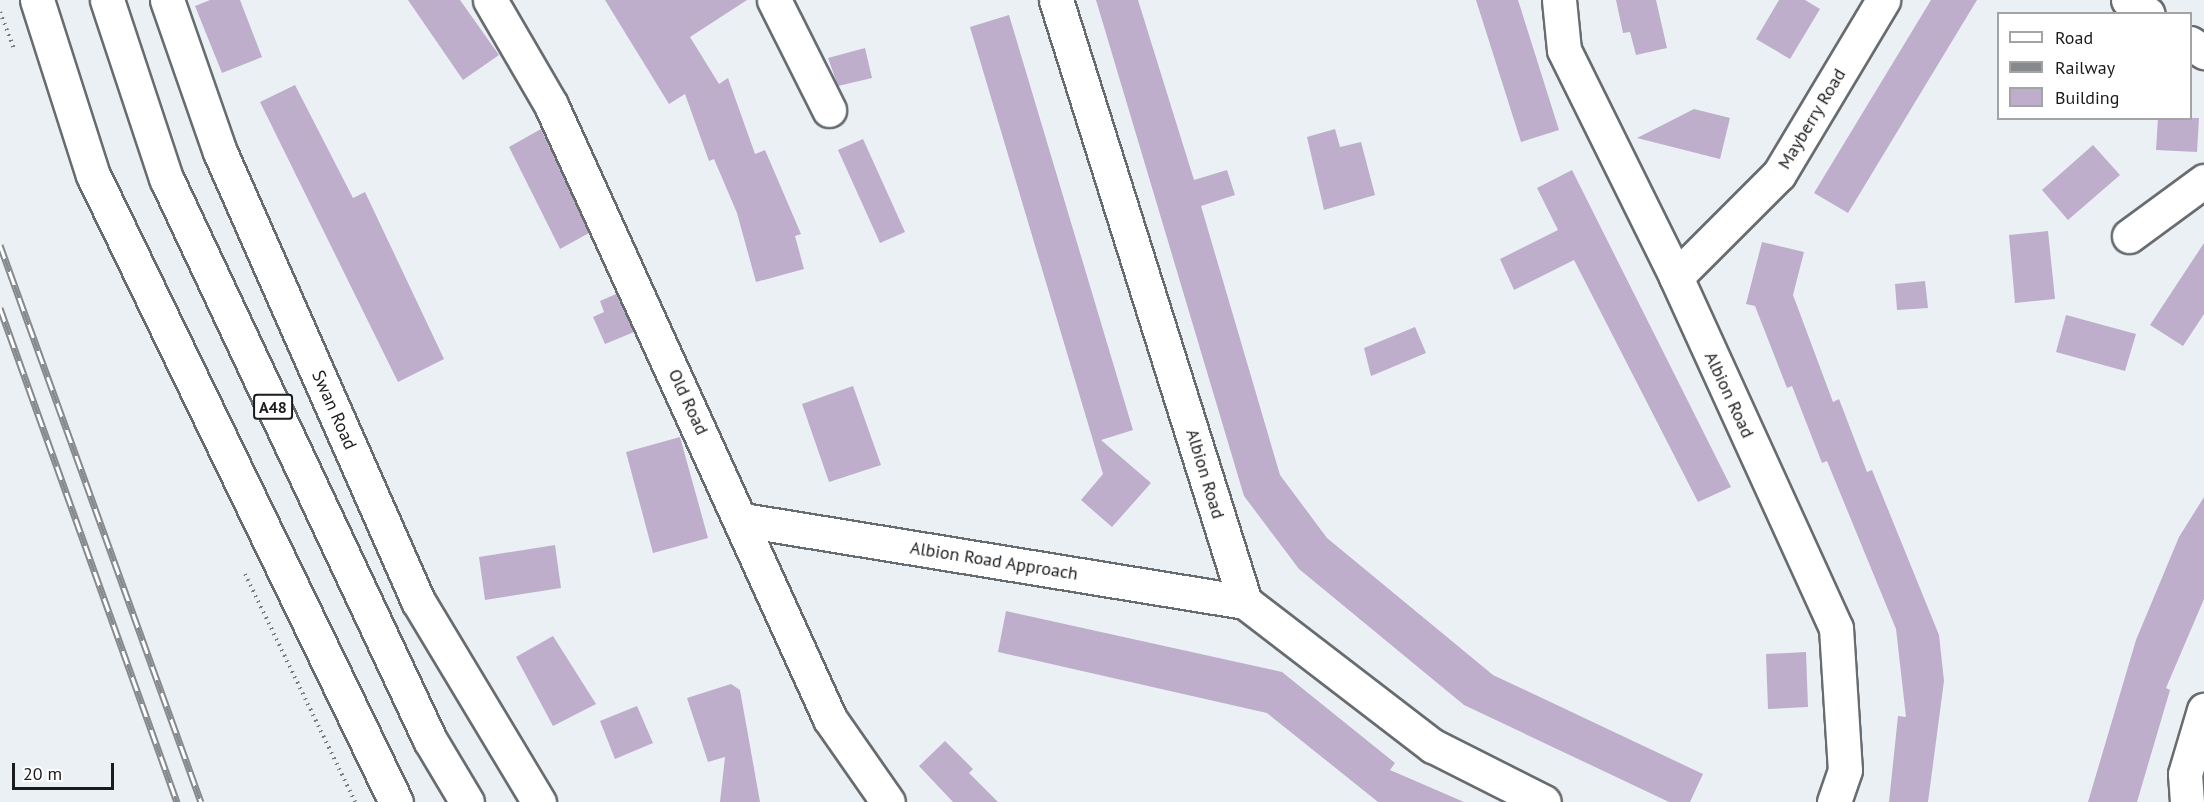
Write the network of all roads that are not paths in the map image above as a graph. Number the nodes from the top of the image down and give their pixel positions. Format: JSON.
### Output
{"nodes":[{"id":1,"x":37,"y":0,"type":"edge"},
{"id":2,"x":107,"y":0,"type":"edge"},
{"id":3,"x":167,"y":0,"type":"edge"},
{"id":4,"x":489,"y":0,"type":"edge"},
{"id":5,"x":774,"y":0,"type":"edge"},
{"id":6,"x":1056,"y":0,"type":"edge"},
{"id":7,"x":1559,"y":0,"type":"edge"},
{"id":8,"x":1883,"y":0,"type":"edge"},
{"id":9,"x":2128,"y":0,"type":"edge"},
{"id":10,"x":2145,"y":12,"type":"edge"},
{"id":11,"x":829,"y":110,"type":"dead end"},
{"id":12,"x":2204,"y":181,"type":"edge"},
{"id":13,"x":2129,"y":236,"type":"dead end"},
{"id":14,"x":1676,"y":277,"type":"junction"},
{"id":15,"x":743,"y":520,"type":"junction"},
{"id":16,"x":1245,"y":602,"type":"junction"},
{"id":17,"x":2204,"y":710,"type":"edge"},
{"id":18,"x":396,"y":802,"type":"edge"},
{"id":19,"x":467,"y":802,"type":"edge"},
{"id":20,"x":539,"y":802,"type":"edge"},
{"id":21,"x":888,"y":802,"type":"edge"},
{"id":22,"x":1544,"y":802,"type":"edge"},
{"id":23,"x":1834,"y":802,"type":"edge"},
{"id":24,"x":2187,"y":802,"type":"edge"}],
"edges":[{"from":1,"to":18,"type":"street"},
{"from":2,"to":19,"type":"street","number":"A48"},
{"from":3,"to":20,"type":"street","name":"Swan Road"},
{"from":4,"to":15,"type":"street","name":"Old Road"},
{"from":5,"to":11,"type":"street"},
{"from":6,"to":16,"type":"street","name":"Albion Road"},
{"from":7,"to":14,"type":"street","name":"Albion Road"},
{"from":8,"to":14,"type":"street","name":"Mayberry Road"},
{"from":9,"to":10,"type":"street"},
{"from":12,"to":13,"type":"street"},
{"from":14,"to":23,"type":"street","name":"Albion Road"},
{"from":15,"to":16,"type":"street","name":"Albion Road Approach"},
{"from":15,"to":21,"type":"street","name":"Old Road"},
{"from":16,"to":22,"type":"street"},
{"from":17,"to":24,"type":"street"}]}
